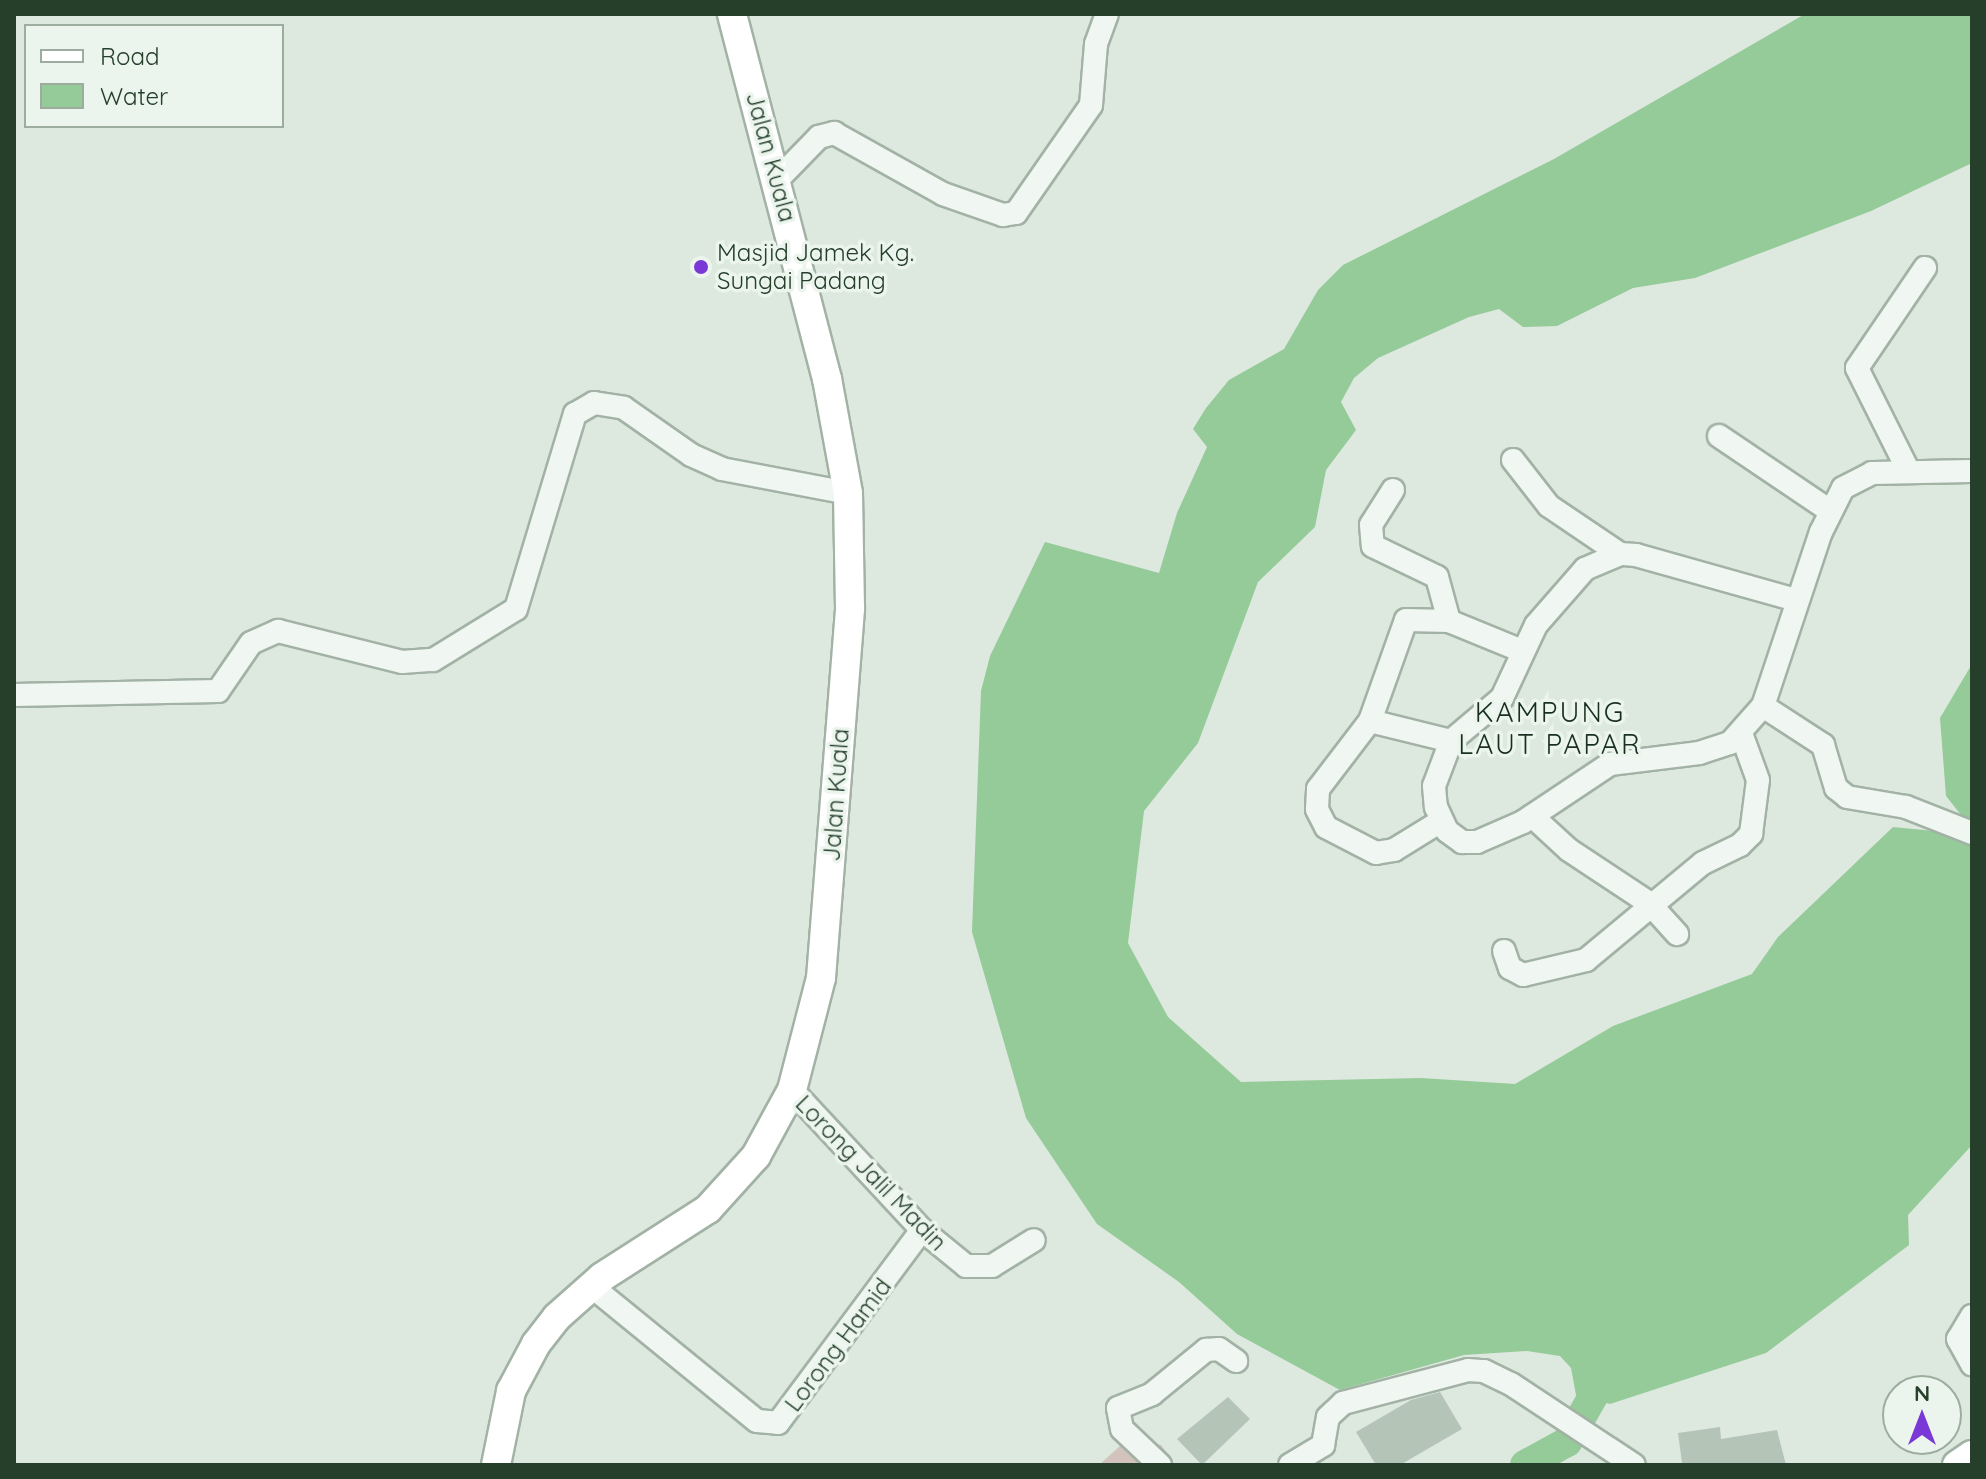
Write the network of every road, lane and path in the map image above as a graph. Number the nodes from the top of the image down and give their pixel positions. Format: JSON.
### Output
{"nodes":[{"id":1,"x":732,"y":14,"type":"edge"},
{"id":2,"x":1107,"y":14,"type":"edge"},
{"id":3,"x":778,"y":179,"type":"junction"},
{"id":4,"x":1925,"y":268,"type":"dead end"},
{"id":5,"x":1719,"y":436,"type":"dead end"},
{"id":6,"x":1513,"y":460,"type":"dead end"},
{"id":7,"x":1908,"y":470,"type":"junction"},
{"id":8,"x":1972,"y":471,"type":"edge"},
{"id":9,"x":1393,"y":490,"type":"dead end"},
{"id":10,"x":848,"y":493,"type":"junction"},
{"id":11,"x":1830,"y":511,"type":"junction"},
{"id":12,"x":1620,"y":554,"type":"junction"},
{"id":13,"x":1796,"y":600,"type":"junction"},
{"id":14,"x":1449,"y":621,"type":"junction"},
{"id":15,"x":1522,"y":651,"type":"junction"},
{"id":16,"x":14,"y":695,"type":"edge"},
{"id":17,"x":1763,"y":706,"type":"junction"},
{"id":18,"x":1370,"y":721,"type":"junction"},
{"id":19,"x":1741,"y":733,"type":"junction"},
{"id":20,"x":1451,"y":741,"type":"junction"},
{"id":21,"x":1532,"y":816,"type":"junction"},
{"id":22,"x":1441,"y":821,"type":"junction"},
{"id":23,"x":1968,"y":832,"type":"edge"},
{"id":24,"x":1649,"y":903,"type":"junction"},
{"id":25,"x":1677,"y":934,"type":"dead end"},
{"id":26,"x":1504,"y":951,"type":"dead end"},
{"id":27,"x":792,"y":1090,"type":"junction"},
{"id":28,"x":922,"y":1230,"type":"junction"},
{"id":29,"x":1034,"y":1240,"type":"dead end"},
{"id":30,"x":590,"y":1285,"type":"junction"},
{"id":31,"x":1972,"y":1316,"type":"edge"},
{"id":32,"x":1236,"y":1361,"type":"dead end"},
{"id":33,"x":1972,"y":1364,"type":"edge"},
{"id":34,"x":1972,"y":1455,"type":"edge"},
{"id":35,"x":496,"y":1465,"type":"edge"},
{"id":36,"x":1160,"y":1465,"type":"edge"},
{"id":37,"x":1290,"y":1465,"type":"edge"},
{"id":38,"x":1634,"y":1465,"type":"edge"},
{"id":39,"x":1957,"y":1465,"type":"edge"}],
"edges":[{"from":1,"to":3,"type":"main road","name":"Jalan Kuala"},
{"from":2,"to":3,"type":"street"},
{"from":3,"to":10,"type":"main road","name":"Jalan Kuala"},
{"from":4,"to":7,"type":"street"},
{"from":5,"to":11,"type":"street"},
{"from":6,"to":12,"type":"street"},
{"from":7,"to":8,"type":"street"},
{"from":7,"to":11,"type":"street"},
{"from":9,"to":14,"type":"street"},
{"from":10,"to":16,"type":"street"},
{"from":10,"to":27,"type":"main road","name":"Jalan Kuala"},
{"from":11,"to":13,"type":"street"},
{"from":12,"to":13,"type":"street"},
{"from":12,"to":15,"type":"street"},
{"from":13,"to":17,"type":"street"},
{"from":14,"to":15,"type":"street"},
{"from":14,"to":18,"type":"street"},
{"from":15,"to":20,"type":"street"},
{"from":17,"to":19,"type":"street"},
{"from":17,"to":23,"type":"street"},
{"from":18,"to":20,"type":"street"},
{"from":18,"to":22,"type":"street"},
{"from":19,"to":21,"type":"street"},
{"from":19,"to":24,"type":"street"},
{"from":20,"to":22,"type":"street"},
{"from":21,"to":22,"type":"street"},
{"from":21,"to":24,"type":"street"},
{"from":24,"to":25,"type":"street"},
{"from":24,"to":26,"type":"street"},
{"from":27,"to":28,"type":"street","name":"Lorong Jalil Madin"},
{"from":27,"to":30,"type":"main road","name":"Jalan Kuala"},
{"from":28,"to":29,"type":"street","name":"Lorong Jalil Madin"},
{"from":28,"to":30,"type":"street","name":"Lorong Hamid"},
{"from":30,"to":35,"type":"main road","name":"Jalan Kuala"},
{"from":31,"to":33,"type":"street"},
{"from":32,"to":36,"type":"street"},
{"from":34,"to":39,"type":"main road"},
{"from":37,"to":38,"type":"street"}]}
